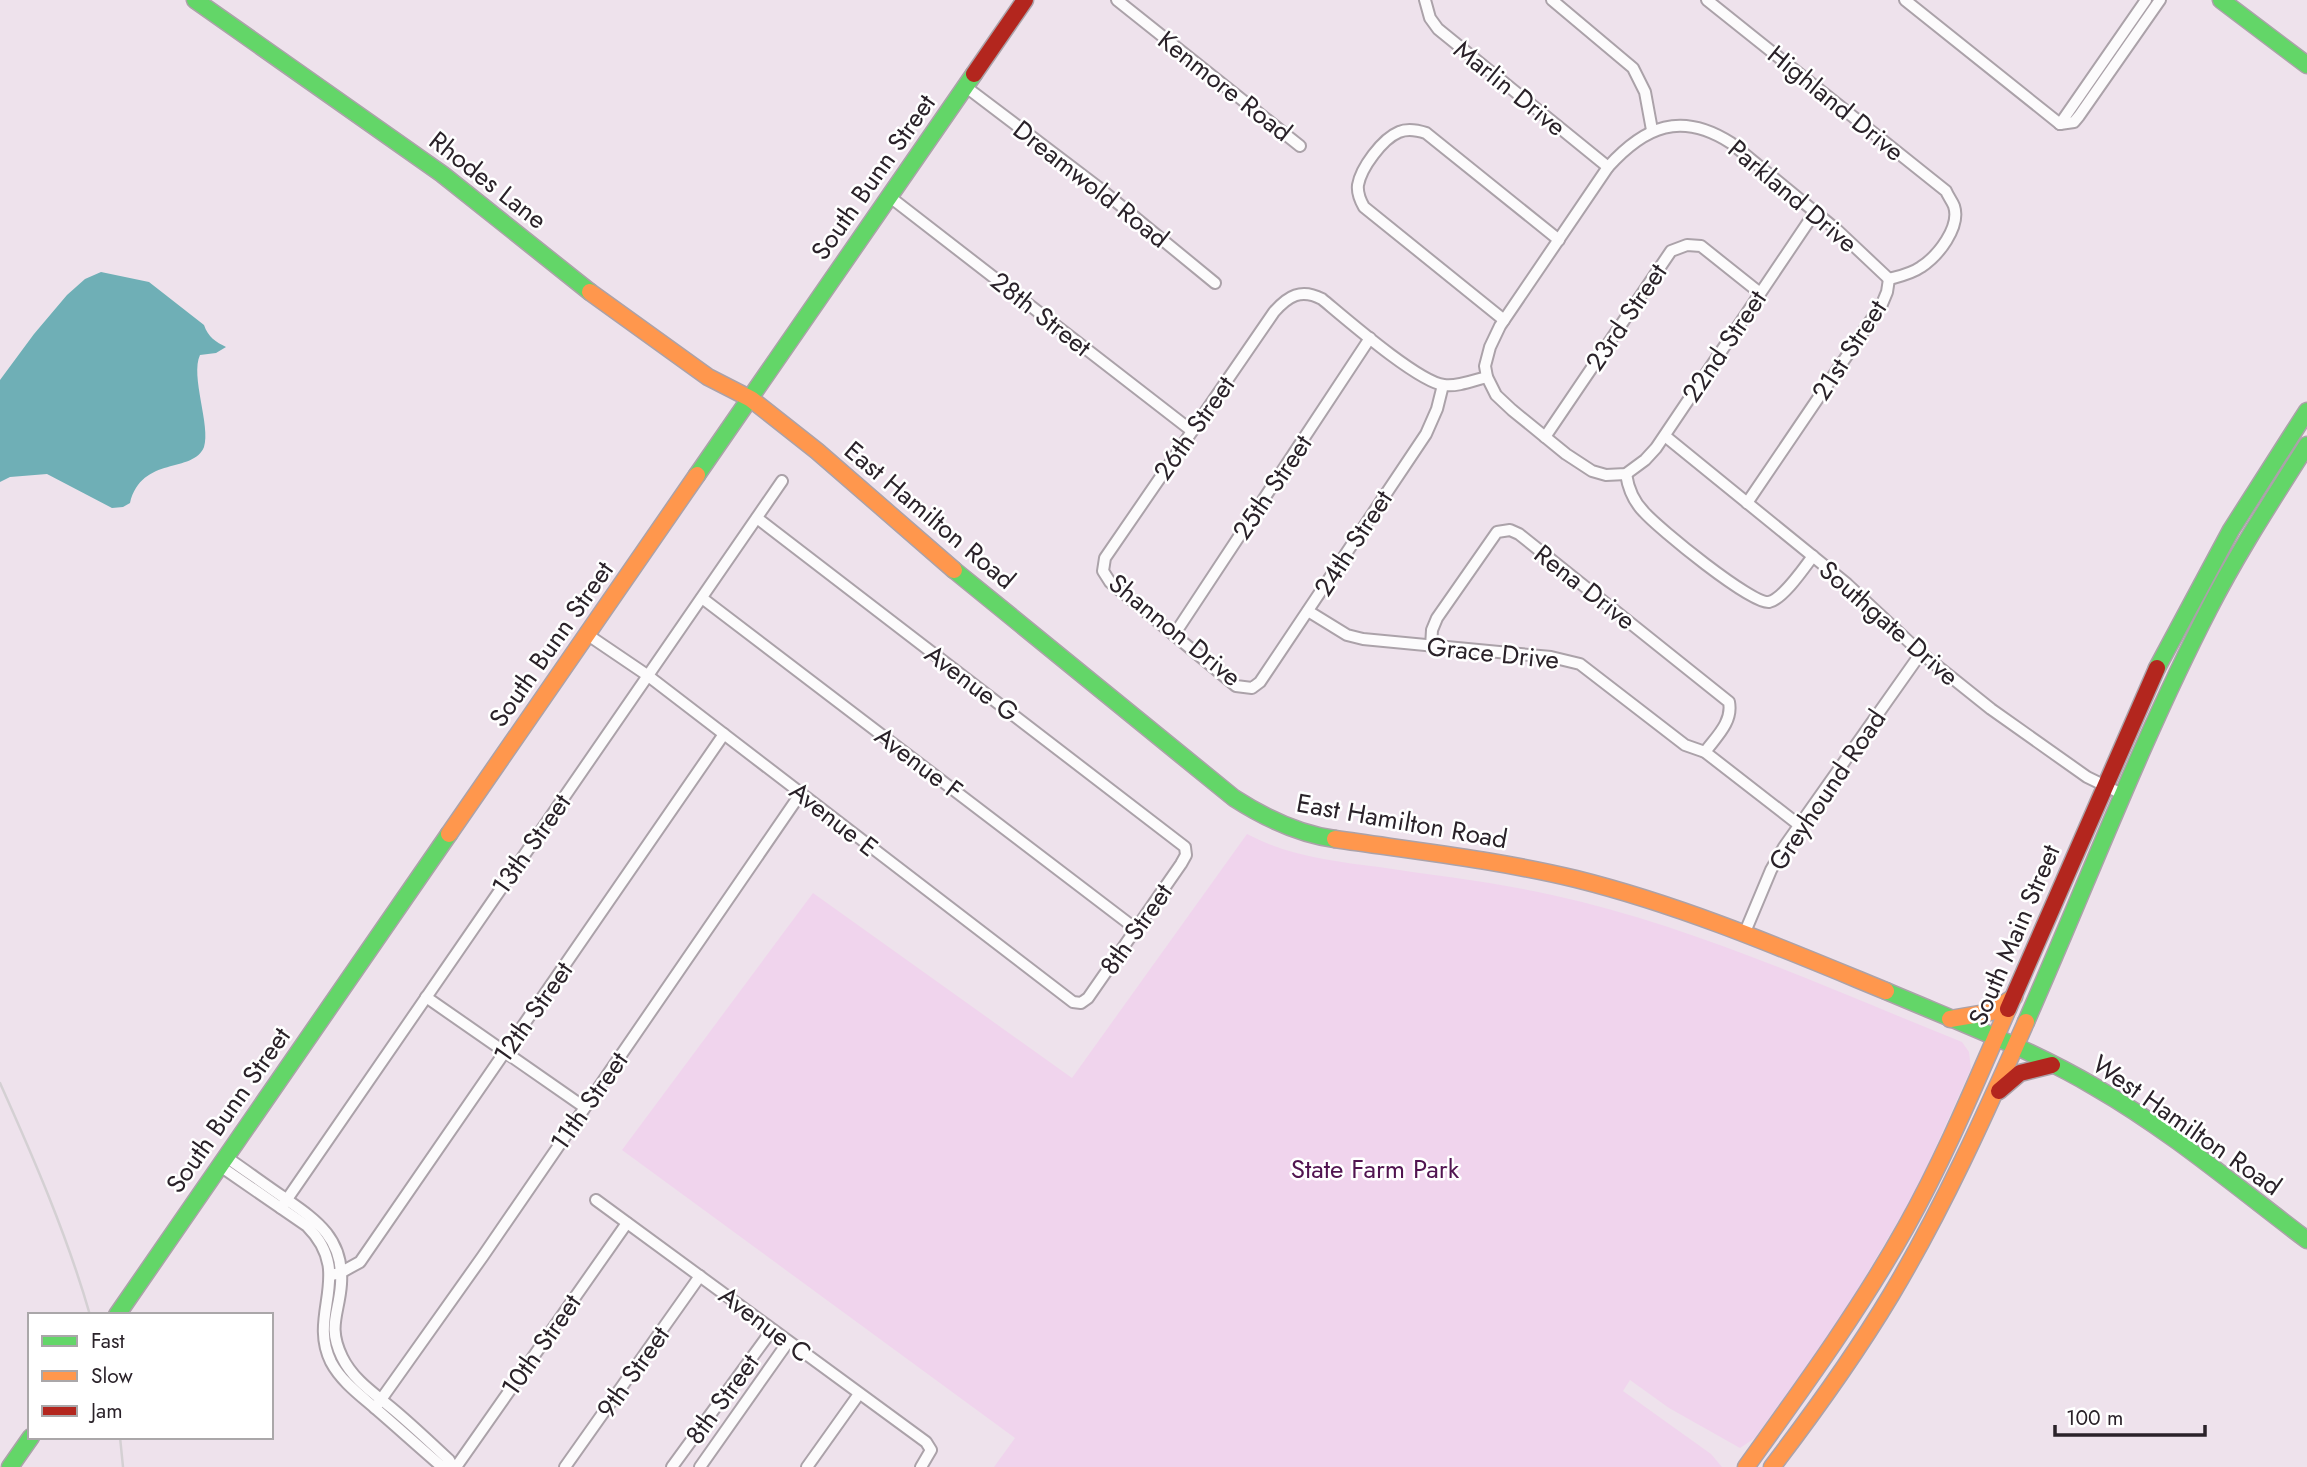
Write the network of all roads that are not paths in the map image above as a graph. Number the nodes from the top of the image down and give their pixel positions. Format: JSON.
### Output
{"nodes":[{"id":1,"x":195,"y":0,"type":"edge"},
{"id":2,"x":1025,"y":0,"type":"edge"},
{"id":3,"x":1117,"y":0,"type":"edge"},
{"id":4,"x":1425,"y":0,"type":"edge"},
{"id":5,"x":1552,"y":0,"type":"edge"},
{"id":6,"x":1707,"y":0,"type":"edge"},
{"id":7,"x":1905,"y":0,"type":"edge"},
{"id":8,"x":2146,"y":0,"type":"edge"},
{"id":9,"x":2160,"y":0,"type":"edge"},
{"id":10,"x":2221,"y":0,"type":"edge"},
{"id":11,"x":2307,"y":65,"type":"edge"},
{"id":12,"x":966,"y":86,"type":"junction"},
{"id":13,"x":2060,"y":124,"type":"junction"},
{"id":14,"x":1652,"y":130,"type":"junction"},
{"id":15,"x":1300,"y":146,"type":"dead end"},
{"id":16,"x":1608,"y":167,"type":"junction"},
{"id":17,"x":890,"y":197,"type":"junction"},
{"id":18,"x":1815,"y":212,"type":"junction"},
{"id":19,"x":1955,"y":212,"type":"joint"},
{"id":20,"x":1559,"y":240,"type":"junction"},
{"id":21,"x":1889,"y":279,"type":"junction"},
{"id":22,"x":1215,"y":284,"type":"dead end"},
{"id":23,"x":1760,"y":293,"type":"junction"},
{"id":24,"x":1504,"y":320,"type":"junction"},
{"id":25,"x":1370,"y":338,"type":"junction"},
{"id":26,"x":1487,"y":377,"type":"junction"},
{"id":27,"x":1443,"y":385,"type":"junction"},
{"id":28,"x":751,"y":399,"type":"junction"},
{"id":29,"x":2307,"y":411,"type":"edge"},
{"id":30,"x":1192,"y":431,"type":"junction"},
{"id":31,"x":1665,"y":436,"type":"junction"},
{"id":32,"x":1545,"y":437,"type":"junction"},
{"id":33,"x":2307,"y":445,"type":"edge"},
{"id":34,"x":1626,"y":474,"type":"junction"},
{"id":35,"x":782,"y":481,"type":"dead end"},
{"id":36,"x":1747,"y":503,"type":"junction"},
{"id":37,"x":757,"y":518,"type":"junction"},
{"id":38,"x":1813,"y":556,"type":"junction"},
{"id":39,"x":1103,"y":571,"type":"joint"},
{"id":40,"x":702,"y":598,"type":"junction"},
{"id":41,"x":1308,"y":611,"type":"junction"},
{"id":42,"x":588,"y":635,"type":"junction"},
{"id":43,"x":1174,"y":635,"type":"junction"},
{"id":44,"x":1431,"y":647,"type":"junction"},
{"id":45,"x":1921,"y":653,"type":"junction"},
{"id":46,"x":647,"y":675,"type":"junction"},
{"id":47,"x":1247,"y":689,"type":"joint"},
{"id":48,"x":724,"y":734,"type":"junction"},
{"id":49,"x":1705,"y":752,"type":"junction"},
{"id":50,"x":2105,"y":786,"type":"junction"},
{"id":51,"x":801,"y":793,"type":"junction"},
{"id":52,"x":2124,"y":795,"type":"junction"},
{"id":53,"x":1799,"y":825,"type":"junction"},
{"id":54,"x":1186,"y":850,"type":"joint"},
{"id":55,"x":1136,"y":929,"type":"junction"},
{"id":56,"x":1745,"y":932,"type":"junction"},
{"id":57,"x":426,"y":997,"type":"junction"},
{"id":58,"x":2014,"y":997,"type":"junction"},
{"id":59,"x":1080,"y":1004,"type":"joint"},
{"id":60,"x":1950,"y":1019,"type":"junction"},
{"id":61,"x":1997,"y":1038,"type":"junction"},
{"id":62,"x":2015,"y":1047,"type":"junction"},
{"id":63,"x":505,"y":1052,"type":"junction"},
{"id":64,"x":2052,"y":1065,"type":"junction"},
{"id":65,"x":1996,"y":1093,"type":"junction"},
{"id":66,"x":584,"y":1107,"type":"junction"},
{"id":67,"x":223,"y":1161,"type":"junction"},
{"id":68,"x":596,"y":1200,"type":"dead end"},
{"id":69,"x":284,"y":1204,"type":"junction"},
{"id":70,"x":627,"y":1223,"type":"junction"},
{"id":71,"x":2307,"y":1240,"type":"edge"},
{"id":72,"x":335,"y":1274,"type":"junction"},
{"id":73,"x":700,"y":1276,"type":"junction"},
{"id":74,"x":118,"y":1313,"type":"edge"},
{"id":75,"x":772,"y":1330,"type":"junction"},
{"id":76,"x":788,"y":1342,"type":"junction"},
{"id":77,"x":859,"y":1394,"type":"junction"},
{"id":78,"x":378,"y":1403,"type":"junction"},
{"id":79,"x":30,"y":1439,"type":"edge"},
{"id":80,"x":10,"y":1467,"type":"edge"},
{"id":81,"x":447,"y":1467,"type":"edge"},
{"id":82,"x":454,"y":1467,"type":"edge"},
{"id":83,"x":565,"y":1467,"type":"edge"},
{"id":84,"x":672,"y":1467,"type":"edge"},
{"id":85,"x":700,"y":1467,"type":"edge"},
{"id":86,"x":807,"y":1467,"type":"edge"},
{"id":87,"x":921,"y":1467,"type":"edge"},
{"id":88,"x":1746,"y":1467,"type":"edge"},
{"id":89,"x":1772,"y":1467,"type":"edge"}],
"edges":[{"from":1,"to":28,"type":"main road","name":"Rhodes Lane"},
{"from":2,"to":12,"type":"main road","name":"South Bunn Street"},
{"from":3,"to":15,"type":"street","name":"Kenmore Road"},
{"from":4,"to":16,"type":"street","name":"Marlin Drive"},
{"from":5,"to":14,"type":"street"},
{"from":6,"to":19,"type":"street","name":"Highland Drive"},
{"from":7,"to":13,"type":"street"},
{"from":8,"to":13,"type":"street"},
{"from":9,"to":13,"type":"street"},
{"from":10,"to":11,"type":"main road"},
{"from":12,"to":17,"type":"main road","name":"South Bunn Street"},
{"from":12,"to":22,"type":"street","name":"Dreamwold Road"},
{"from":14,"to":16,"type":"street"},
{"from":14,"to":18,"type":"street","name":"Parkland Drive"},
{"from":16,"to":20,"type":"street"},
{"from":17,"to":28,"type":"main road","name":"South Bunn Street"},
{"from":17,"to":30,"type":"street","name":"28th Street"},
{"from":18,"to":21,"type":"street","name":"Parkland Drive"},
{"from":18,"to":23,"type":"street","name":"22nd Street"},
{"from":19,"to":21,"type":"street","name":"21st Street"},
{"from":20,"to":24,"type":"street"},
{"from":20,"to":24,"type":"street"},
{"from":21,"to":36,"type":"street","name":"21st Street"},
{"from":23,"to":31,"type":"street","name":"22nd Street"},
{"from":23,"to":32,"type":"street","name":"23rd Street"},
{"from":24,"to":26,"type":"street"},
{"from":25,"to":27,"type":"street"},
{"from":25,"to":30,"type":"street","name":"26th Street"},
{"from":25,"to":43,"type":"street","name":"25th Street"},
{"from":26,"to":27,"type":"street"},
{"from":26,"to":32,"type":"street"},
{"from":27,"to":41,"type":"street","name":"24th Street"},
{"from":28,"to":42,"type":"main road","name":"South Bunn Street"},
{"from":28,"to":56,"type":"main road","name":"East Hamilton Road"},
{"from":29,"to":50,"type":"main road","name":"South Main Street"},
{"from":30,"to":39,"type":"street","name":"26th Street"},
{"from":31,"to":34,"type":"street","name":"22nd Street"},
{"from":31,"to":36,"type":"street","name":"Southgate Drive"},
{"from":32,"to":34,"type":"street"},
{"from":33,"to":52,"type":"main road","name":"South Main Street"},
{"from":34,"to":38,"type":"street"},
{"from":35,"to":37,"type":"street","name":"13th Street"},
{"from":36,"to":38,"type":"street","name":"Southgate Drive"},
{"from":37,"to":40,"type":"street","name":"13th Street"},
{"from":37,"to":54,"type":"street","name":"Avenue G"},
{"from":38,"to":45,"type":"street","name":"Southgate Drive"},
{"from":39,"to":43,"type":"street","name":"Shannon Drive"},
{"from":40,"to":46,"type":"street","name":"13th Street"},
{"from":40,"to":55,"type":"street","name":"Avenue F"},
{"from":41,"to":44,"type":"street","name":"Grace Drive"},
{"from":41,"to":47,"type":"street","name":"24th Street"},
{"from":42,"to":46,"type":"street","name":"Avenue E"},
{"from":42,"to":67,"type":"main road","name":"South Bunn Street"},
{"from":43,"to":47,"type":"street","name":"Shannon Drive"},
{"from":44,"to":49,"type":"street","name":"Grace Drive"},
{"from":44,"to":49,"type":"street","name":"Rena Drive"},
{"from":45,"to":50,"type":"street","name":"Southgate Drive"},
{"from":45,"to":53,"type":"street","name":"Greyhound Road"},
{"from":46,"to":48,"type":"street","name":"Avenue E"},
{"from":46,"to":57,"type":"street","name":"13th Street"},
{"from":48,"to":51,"type":"street","name":"Avenue E"},
{"from":48,"to":63,"type":"street","name":"12th Street"},
{"from":49,"to":53,"type":"street","name":"Grace Drive"},
{"from":50,"to":52,"type":"street","name":"Southgate Drive"},
{"from":50,"to":58,"type":"main road","name":"South Main Street"},
{"from":51,"to":59,"type":"street","name":"Avenue E"},
{"from":51,"to":66,"type":"street","name":"11th Street"},
{"from":52,"to":62,"type":"main road","name":"South Main Street"},
{"from":53,"to":56,"type":"street","name":"Greyhound Road"},
{"from":54,"to":55,"type":"street","name":"8th Street"},
{"from":55,"to":59,"type":"street","name":"8th Street"},
{"from":56,"to":60,"type":"main road","name":"East Hamilton Road"},
{"from":57,"to":63,"type":"street"},
{"from":57,"to":69,"type":"street","name":"13th Street"},
{"from":58,"to":60,"type":"main road"},
{"from":58,"to":61,"type":"main road","name":"South Main Street"},
{"from":60,"to":61,"type":"main road","name":"East Hamilton Road"},
{"from":61,"to":62,"type":"main road","name":"West Hamilton Road"},
{"from":61,"to":88,"type":"main road","name":"South Main Street"},
{"from":62,"to":64,"type":"main road","name":"West Hamilton Road"},
{"from":62,"to":65,"type":"main road","name":"South Main Street"},
{"from":63,"to":66,"type":"street"},
{"from":63,"to":72,"type":"street","name":"12th Street"},
{"from":64,"to":65,"type":"main road"},
{"from":64,"to":71,"type":"main road","name":"West Hamilton Road"},
{"from":65,"to":89,"type":"main road","name":"South Main Street"},
{"from":66,"to":78,"type":"street","name":"11th Street"},
{"from":67,"to":69,"type":"street"},
{"from":67,"to":74,"type":"main road","name":"South Bunn Street"},
{"from":68,"to":70,"type":"street","name":"Avenue C"},
{"from":69,"to":72,"type":"street"},
{"from":70,"to":73,"type":"street","name":"Avenue C"},
{"from":70,"to":82,"type":"street","name":"10th Street"},
{"from":72,"to":78,"type":"street"},
{"from":73,"to":75,"type":"street","name":"Avenue C"},
{"from":73,"to":83,"type":"street","name":"9th Street"},
{"from":75,"to":76,"type":"street","name":"Avenue C"},
{"from":75,"to":84,"type":"street","name":"8th Street"},
{"from":76,"to":77,"type":"street","name":"Avenue C"},
{"from":76,"to":85,"type":"street","name":"8th Street"},
{"from":77,"to":86,"type":"street"},
{"from":77,"to":87,"type":"street","name":"Avenue C"},
{"from":78,"to":81,"type":"street"},
{"from":78,"to":82,"type":"street"},
{"from":79,"to":80,"type":"main road"}]}
